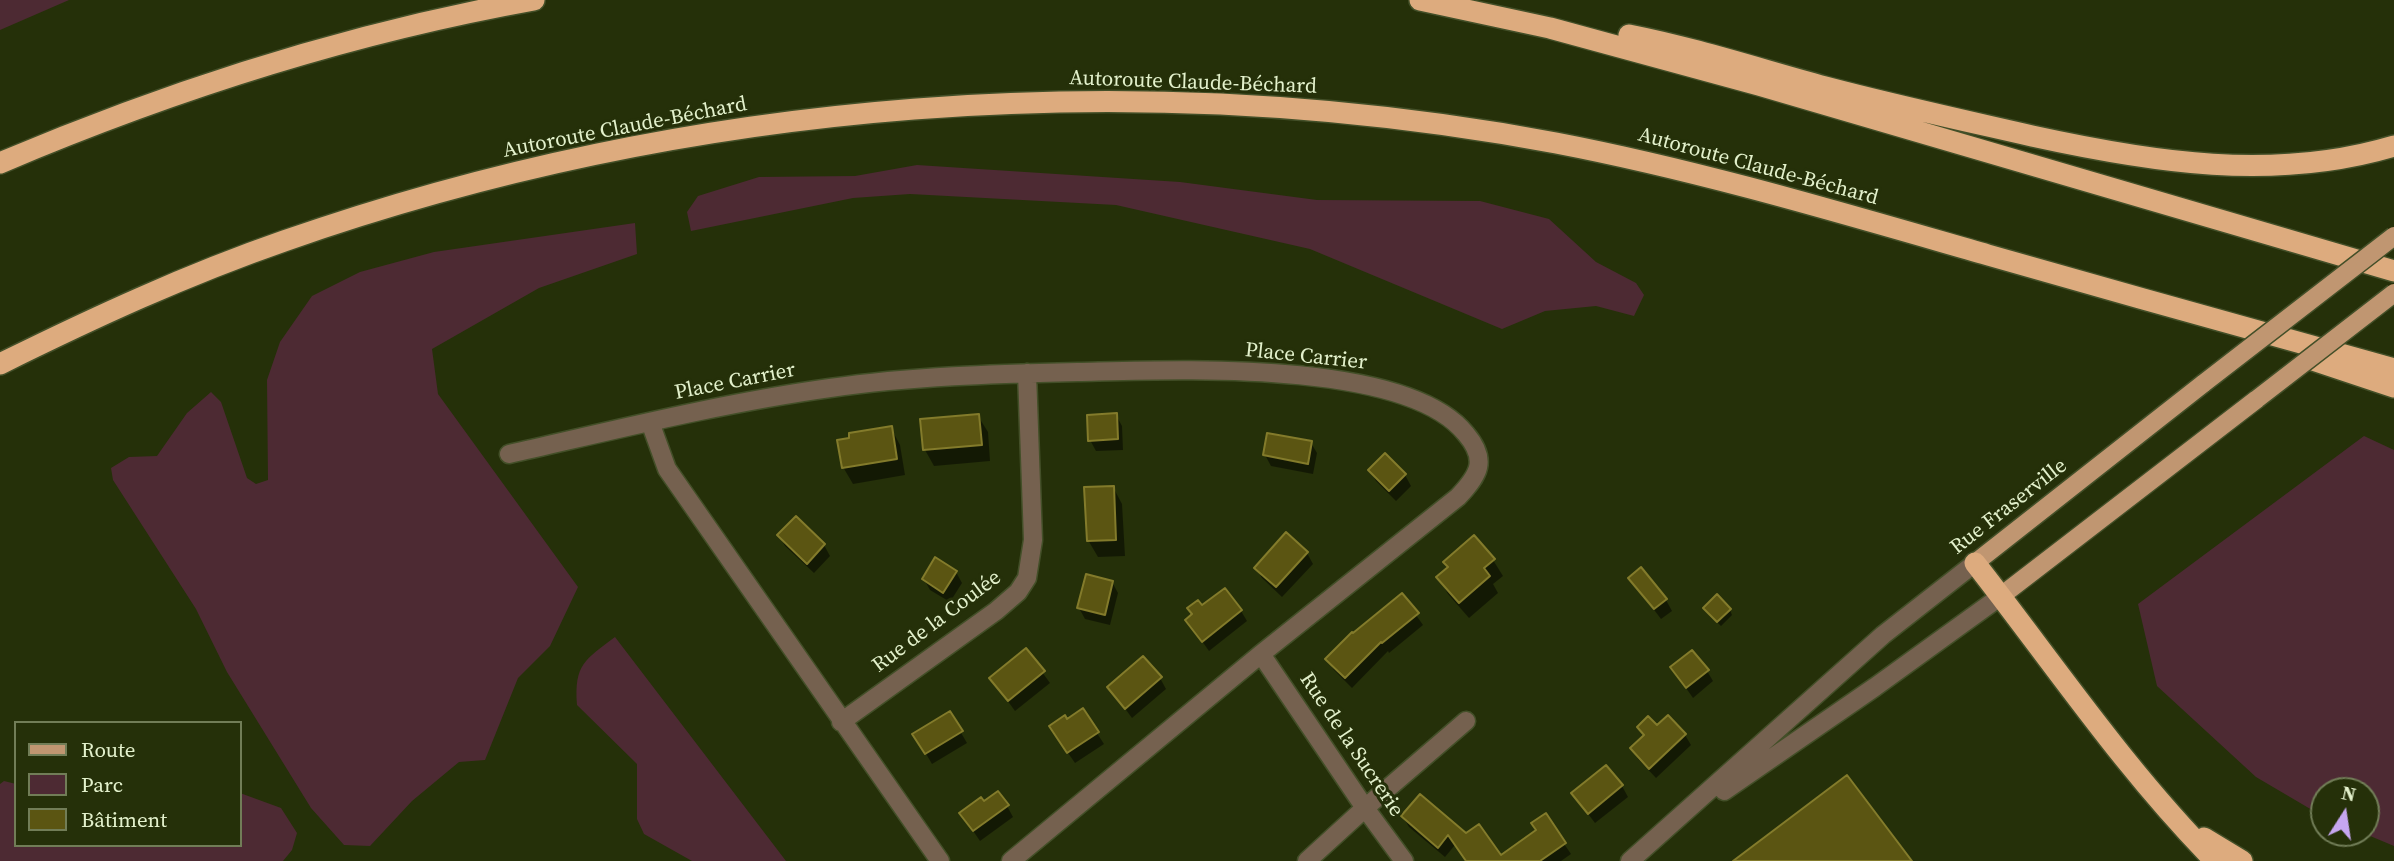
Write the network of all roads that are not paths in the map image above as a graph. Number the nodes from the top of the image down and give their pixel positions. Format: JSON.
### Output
{"nodes":[{"id":1,"x":534,"y":0,"type":"edge"},
{"id":2,"x":1420,"y":0,"type":"edge"},
{"id":3,"x":1458,"y":7,"type":"junction"},
{"id":4,"x":2394,"y":146,"type":"edge"},
{"id":5,"x":0,"y":163,"type":"edge"},
{"id":6,"x":2210,"y":218,"type":"junction"},
{"id":7,"x":2394,"y":236,"type":"edge"},
{"id":8,"x":2394,"y":261,"type":"edge"},
{"id":9,"x":2394,"y":271,"type":"edge"},
{"id":10,"x":2079,"y":281,"type":"junction"},
{"id":11,"x":2394,"y":293,"type":"edge"},
{"id":12,"x":0,"y":364,"type":"edge"},
{"id":13,"x":2394,"y":369,"type":"edge"},
{"id":14,"x":1027,"y":373,"type":"junction"},
{"id":15,"x":2394,"y":387,"type":"edge"},
{"id":16,"x":650,"y":422,"type":"junction"},
{"id":17,"x":509,"y":454,"type":"dead end"},
{"id":18,"x":1975,"y":563,"type":"junction"},
{"id":19,"x":2001,"y":596,"type":"junction"},
{"id":20,"x":1261,"y":654,"type":"junction"},
{"id":21,"x":1466,"y":721,"type":"dead end"},
{"id":22,"x":842,"y":722,"type":"junction"},
{"id":23,"x":1365,"y":808,"type":"junction"},
{"id":24,"x":2181,"y":823,"type":"junction"},
{"id":25,"x":1666,"y":831,"type":"junction"},
{"id":26,"x":940,"y":861,"type":"edge"},
{"id":27,"x":1011,"y":861,"type":"edge"},
{"id":28,"x":1307,"y":861,"type":"edge"},
{"id":29,"x":1404,"y":861,"type":"edge"},
{"id":30,"x":1630,"y":861,"type":"edge"},
{"id":31,"x":2215,"y":861,"type":"edge"},
{"id":32,"x":2242,"y":861,"type":"edge"}],
"edges":[{"from":1,"to":5,"type":"highway"},
{"from":2,"to":3,"type":"highway"},
{"from":3,"to":4,"type":"highway"},
{"from":3,"to":6,"type":"highway"},
{"from":6,"to":8,"type":"highway"},
{"from":6,"to":9,"type":"highway"},
{"from":7,"to":18,"type":"main road","name":"Rue Fraserville","bridge":true},
{"from":10,"to":12,"type":"highway","name":"Autoroute Claude-Béchard"},
{"from":10,"to":13,"type":"highway","name":"Autoroute Claude-Béchard"},
{"from":10,"to":15,"type":"highway"},
{"from":11,"to":19,"type":"main road","name":"Rue Fraserville","bridge":true},
{"from":14,"to":16,"type":"street","name":"Place Carrier"},
{"from":14,"to":20,"type":"street","name":"Place Carrier"},
{"from":14,"to":22,"type":"street","name":"Rue de la Coulée"},
{"from":16,"to":17,"type":"street","name":"Place Carrier"},
{"from":16,"to":22,"type":"street"},
{"from":18,"to":19,"type":"highway"},
{"from":18,"to":25,"type":"street","name":"Rue Fraserville"},
{"from":19,"to":24,"type":"highway"},
{"from":19,"to":25,"type":"street","name":"Rue Fraserville"},
{"from":20,"to":23,"type":"street","name":"Rue de la Sucrerie"},
{"from":20,"to":27,"type":"street","name":"Place Carrier"},
{"from":21,"to":23,"type":"street"},
{"from":22,"to":26,"type":"street"},
{"from":23,"to":28,"type":"street"},
{"from":23,"to":29,"type":"street","name":"Rue de la Sucrerie"},
{"from":24,"to":31,"type":"highway"},
{"from":24,"to":32,"type":"highway"},
{"from":25,"to":30,"type":"street","name":"Rue Fraserville"}]}
